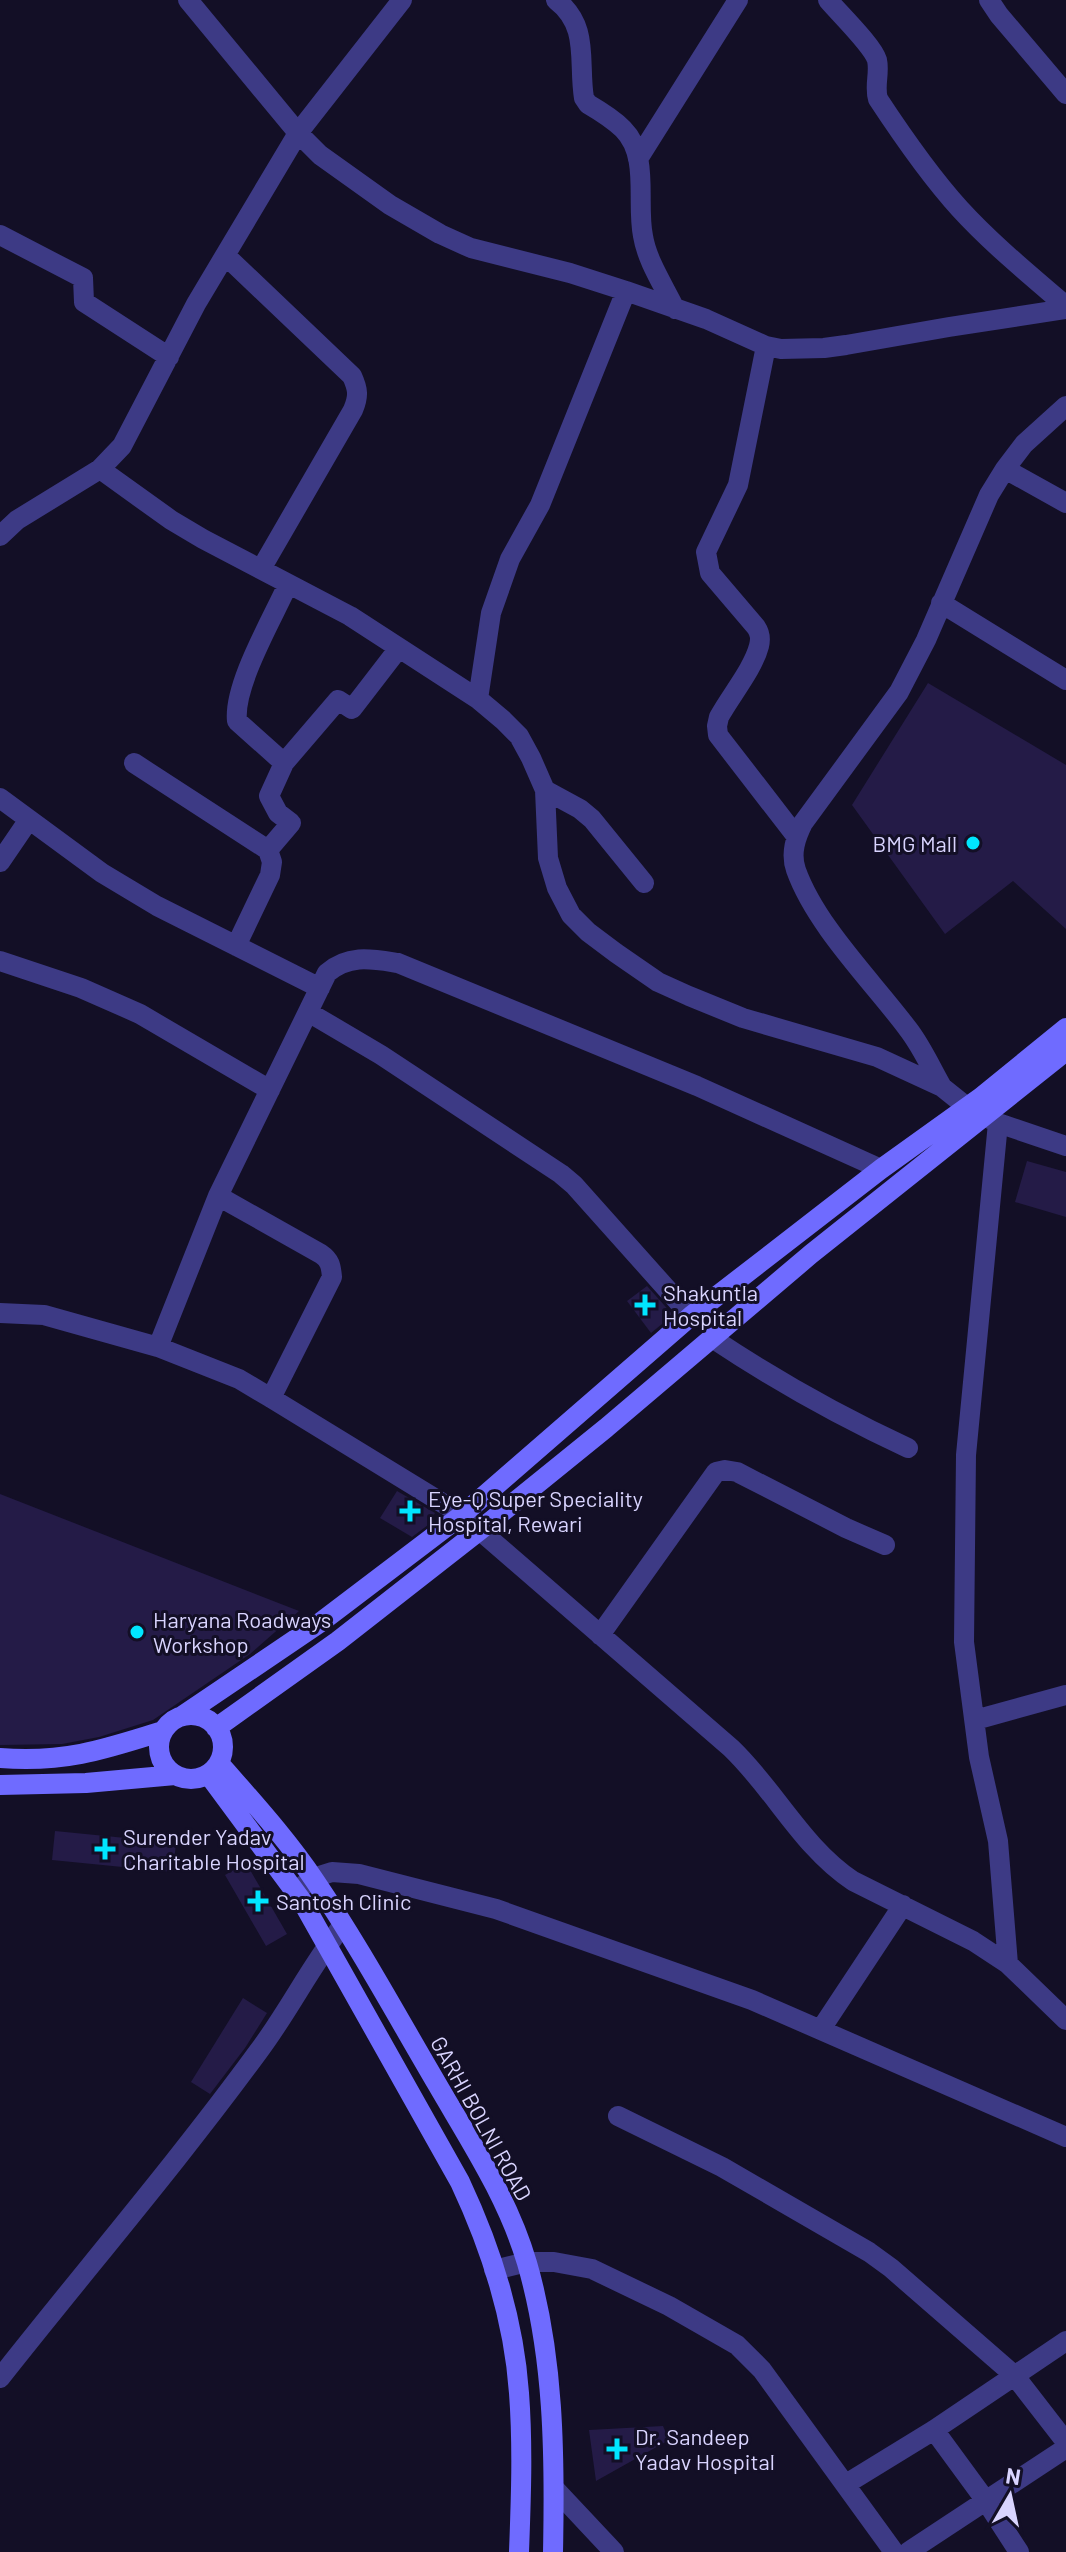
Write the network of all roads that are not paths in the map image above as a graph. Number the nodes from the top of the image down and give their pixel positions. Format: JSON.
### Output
{"nodes":[{"id":1,"x":188,"y":0,"type":"edge"},
{"id":2,"x":402,"y":0,"type":"edge"},
{"id":3,"x":556,"y":0,"type":"edge"},
{"id":4,"x":738,"y":0,"type":"edge"},
{"id":5,"x":828,"y":0,"type":"edge"},
{"id":6,"x":991,"y":1,"type":"edge"},
{"id":7,"x":1066,"y":94,"type":"edge"},
{"id":8,"x":298,"y":133,"type":"junction"},
{"id":9,"x":638,"y":159,"type":"junction"},
{"id":10,"x":0,"y":235,"type":"edge"},
{"id":11,"x":226,"y":256,"type":"junction"},
{"id":12,"x":626,"y":291,"type":"junction"},
{"id":13,"x":1066,"y":308,"type":"edge"},
{"id":14,"x":675,"y":309,"type":"junction"},
{"id":15,"x":766,"y":346,"type":"junction"},
{"id":16,"x":169,"y":357,"type":"junction"},
{"id":17,"x":1066,"y":406,"type":"edge"},
{"id":18,"x":100,"y":469,"type":"junction"},
{"id":19,"x":1005,"y":469,"type":"junction"},
{"id":20,"x":1066,"y":503,"type":"edge"},
{"id":21,"x":0,"y":536,"type":"edge"},
{"id":22,"x":261,"y":569,"type":"junction"},
{"id":23,"x":288,"y":584,"type":"junction"},
{"id":24,"x":941,"y":603,"type":"junction"},
{"id":25,"x":399,"y":648,"type":"junction"},
{"id":26,"x":1066,"y":680,"type":"edge"},
{"id":27,"x":478,"y":699,"type":"junction"},
{"id":28,"x":134,"y":763,"type":"dead end"},
{"id":29,"x":284,"y":763,"type":"junction"},
{"id":30,"x":545,"y":790,"type":"junction"},
{"id":31,"x":0,"y":798,"type":"edge"},
{"id":32,"x":28,"y":821,"type":"junction"},
{"id":33,"x":796,"y":836,"type":"junction"},
{"id":34,"x":268,"y":850,"type":"junction"},
{"id":35,"x":0,"y":862,"type":"edge"},
{"id":36,"x":644,"y":883,"type":"dead end"},
{"id":37,"x":236,"y":946,"type":"junction"},
{"id":38,"x":0,"y":961,"type":"edge"},
{"id":39,"x":320,"y":988,"type":"junction"},
{"id":40,"x":308,"y":1012,"type":"junction"},
{"id":41,"x":1066,"y":1028,"type":"edge"},
{"id":42,"x":1066,"y":1051,"type":"edge"},
{"id":43,"x":942,"y":1087,"type":"junction"},
{"id":44,"x":270,"y":1090,"type":"junction"},
{"id":45,"x":967,"y":1107,"type":"junction"},
{"id":46,"x":992,"y":1120,"type":"junction"},
{"id":47,"x":1066,"y":1146,"type":"edge"},
{"id":48,"x":881,"y":1169,"type":"junction"},
{"id":49,"x":218,"y":1196,"type":"junction"},
{"id":50,"x":0,"y":1313,"type":"edge"},
{"id":51,"x":691,"y":1316,"type":"junction"},
{"id":52,"x":712,"y":1338,"type":"junction"},
{"id":53,"x":158,"y":1347,"type":"junction"},
{"id":54,"x":271,"y":1398,"type":"junction"},
{"id":55,"x":908,"y":1448,"type":"dead end"},
{"id":56,"x":462,"y":1515,"type":"junction"},
{"id":57,"x":480,"y":1530,"type":"junction"},
{"id":58,"x":885,"y":1545,"type":"dead end"},
{"id":59,"x":600,"y":1635,"type":"junction"},
{"id":60,"x":1066,"y":1695,"type":"edge"},
{"id":61,"x":182,"y":1716,"type":"junction"},
{"id":62,"x":975,"y":1720,"type":"junction"},
{"id":63,"x":216,"y":1728,"type":"junction"},
{"id":64,"x":163,"y":1731,"type":"junction"},
{"id":65,"x":0,"y":1758,"type":"edge"},
{"id":66,"x":214,"y":1769,"type":"junction"},
{"id":67,"x":175,"y":1775,"type":"junction"},
{"id":68,"x":0,"y":1785,"type":"edge"},
{"id":69,"x":313,"y":1878,"type":"junction"},
{"id":70,"x":295,"y":1892,"type":"junction"},
{"id":71,"x":903,"y":1905,"type":"junction"},
{"id":72,"x":343,"y":1925,"type":"junction"},
{"id":73,"x":326,"y":1946,"type":"junction"},
{"id":74,"x":1008,"y":1964,"type":"junction"},
{"id":75,"x":1066,"y":2020,"type":"edge"},
{"id":76,"x":821,"y":2029,"type":"junction"},
{"id":77,"x":618,"y":2116,"type":"dead end"},
{"id":78,"x":1066,"y":2137,"type":"edge"},
{"id":79,"x":527,"y":2262,"type":"junction"},
{"id":80,"x":494,"y":2270,"type":"junction"},
{"id":81,"x":1066,"y":2341,"type":"edge"},
{"id":82,"x":1014,"y":2375,"type":"junction"},
{"id":83,"x":0,"y":2378,"type":"edge"},
{"id":84,"x":934,"y":2430,"type":"junction"},
{"id":85,"x":1066,"y":2445,"type":"edge"},
{"id":86,"x":846,"y":2484,"type":"junction"},
{"id":87,"x":554,"y":2488,"type":"junction"},
{"id":88,"x":986,"y":2501,"type":"junction"},
{"id":89,"x":519,"y":2552,"type":"edge"},
{"id":90,"x":553,"y":2552,"type":"edge"},
{"id":91,"x":614,"y":2552,"type":"edge"},
{"id":92,"x":894,"y":2552,"type":"edge"},
{"id":93,"x":908,"y":2552,"type":"edge"},
{"id":94,"x":1019,"y":2552,"type":"edge"}],
"edges":[{"from":1,"to":8,"type":"street"},
{"from":2,"to":8,"type":"street"},
{"from":3,"to":9,"type":"street"},
{"from":4,"to":9,"type":"street"},
{"from":5,"to":13,"type":"street"},
{"from":6,"to":7,"type":"street"},
{"from":8,"to":11,"type":"street"},
{"from":8,"to":12,"type":"street"},
{"from":9,"to":14,"type":"street"},
{"from":10,"to":16,"type":"street"},
{"from":11,"to":16,"type":"street"},
{"from":11,"to":22,"type":"street"},
{"from":12,"to":14,"type":"street"},
{"from":12,"to":27,"type":"street"},
{"from":13,"to":15,"type":"street"},
{"from":14,"to":15,"type":"street"},
{"from":15,"to":33,"type":"street"},
{"from":16,"to":18,"type":"street"},
{"from":17,"to":19,"type":"street"},
{"from":18,"to":21,"type":"street"},
{"from":18,"to":22,"type":"street"},
{"from":19,"to":20,"type":"street"},
{"from":19,"to":24,"type":"street"},
{"from":22,"to":23,"type":"street"},
{"from":23,"to":25,"type":"street"},
{"from":23,"to":29,"type":"street"},
{"from":24,"to":26,"type":"street"},
{"from":24,"to":33,"type":"street"},
{"from":25,"to":27,"type":"street"},
{"from":25,"to":29,"type":"street"},
{"from":27,"to":30,"type":"street"},
{"from":28,"to":34,"type":"street"},
{"from":29,"to":34,"type":"street"},
{"from":30,"to":36,"type":"street"},
{"from":30,"to":43,"type":"street"},
{"from":31,"to":32,"type":"street"},
{"from":32,"to":35,"type":"street"},
{"from":32,"to":37,"type":"street"},
{"from":33,"to":43,"type":"street"},
{"from":34,"to":37,"type":"street"},
{"from":37,"to":39,"type":"street"},
{"from":38,"to":44,"type":"street"},
{"from":39,"to":40,"type":"street"},
{"from":39,"to":48,"type":"street"},
{"from":40,"to":44,"type":"street"},
{"from":40,"to":51,"type":"street"},
{"from":41,"to":45,"type":"main road"},
{"from":42,"to":46,"type":"main road"},
{"from":43,"to":45,"type":"street"},
{"from":44,"to":49,"type":"street"},
{"from":45,"to":46,"type":"street"},
{"from":45,"to":48,"type":"main road"},
{"from":46,"to":47,"type":"street"},
{"from":46,"to":52,"type":"main road"},
{"from":46,"to":62,"type":"street"},
{"from":48,"to":51,"type":"main road"},
{"from":49,"to":53,"type":"street"},
{"from":49,"to":54,"type":"street"},
{"from":50,"to":53,"type":"street"},
{"from":51,"to":56,"type":"main road"},
{"from":52,"to":55,"type":"street"},
{"from":52,"to":57,"type":"main road"},
{"from":53,"to":54,"type":"street"},
{"from":54,"to":56,"type":"street"},
{"from":56,"to":57,"type":"street"},
{"from":56,"to":61,"type":"main road"},
{"from":57,"to":59,"type":"street"},
{"from":57,"to":63,"type":"main road"},
{"from":58,"to":59,"type":"street"},
{"from":59,"to":71,"type":"street"},
{"from":60,"to":62,"type":"street"},
{"from":61,"to":63,"type":"main road"},
{"from":61,"to":64,"type":"main road"},
{"from":62,"to":74,"type":"street"},
{"from":63,"to":66,"type":"main road"},
{"from":64,"to":65,"type":"main road"},
{"from":64,"to":67,"type":"main road"},
{"from":66,"to":67,"type":"main road"},
{"from":66,"to":69,"type":"main road","name":"GARHI BOLNI ROAD"},
{"from":66,"to":70,"type":"main road"},
{"from":67,"to":68,"type":"main road"},
{"from":69,"to":70,"type":"street"},
{"from":69,"to":72,"type":"main road","name":"GARHI BOLNI ROAD"},
{"from":69,"to":76,"type":"street"},
{"from":70,"to":73,"type":"main road"},
{"from":71,"to":74,"type":"street"},
{"from":71,"to":76,"type":"street"},
{"from":72,"to":73,"type":"street"},
{"from":72,"to":79,"type":"main road","name":"GARHI BOLNI ROAD"},
{"from":73,"to":80,"type":"main road"},
{"from":73,"to":83,"type":"street"},
{"from":74,"to":75,"type":"street"},
{"from":76,"to":78,"type":"street"},
{"from":77,"to":82,"type":"street"},
{"from":79,"to":80,"type":"street"},
{"from":79,"to":86,"type":"street"},
{"from":79,"to":87,"type":"main road","name":"GARHI BOLNI ROAD"},
{"from":80,"to":89,"type":"main road"},
{"from":81,"to":82,"type":"street"},
{"from":82,"to":84,"type":"street"},
{"from":82,"to":85,"type":"street"},
{"from":84,"to":86,"type":"street"},
{"from":84,"to":88,"type":"street"},
{"from":85,"to":88,"type":"street"},
{"from":86,"to":92,"type":"street"},
{"from":87,"to":90,"type":"main road","name":"GARHI BOLNI ROAD"},
{"from":87,"to":91,"type":"street"},
{"from":88,"to":93,"type":"street"},
{"from":88,"to":94,"type":"street"}]}
